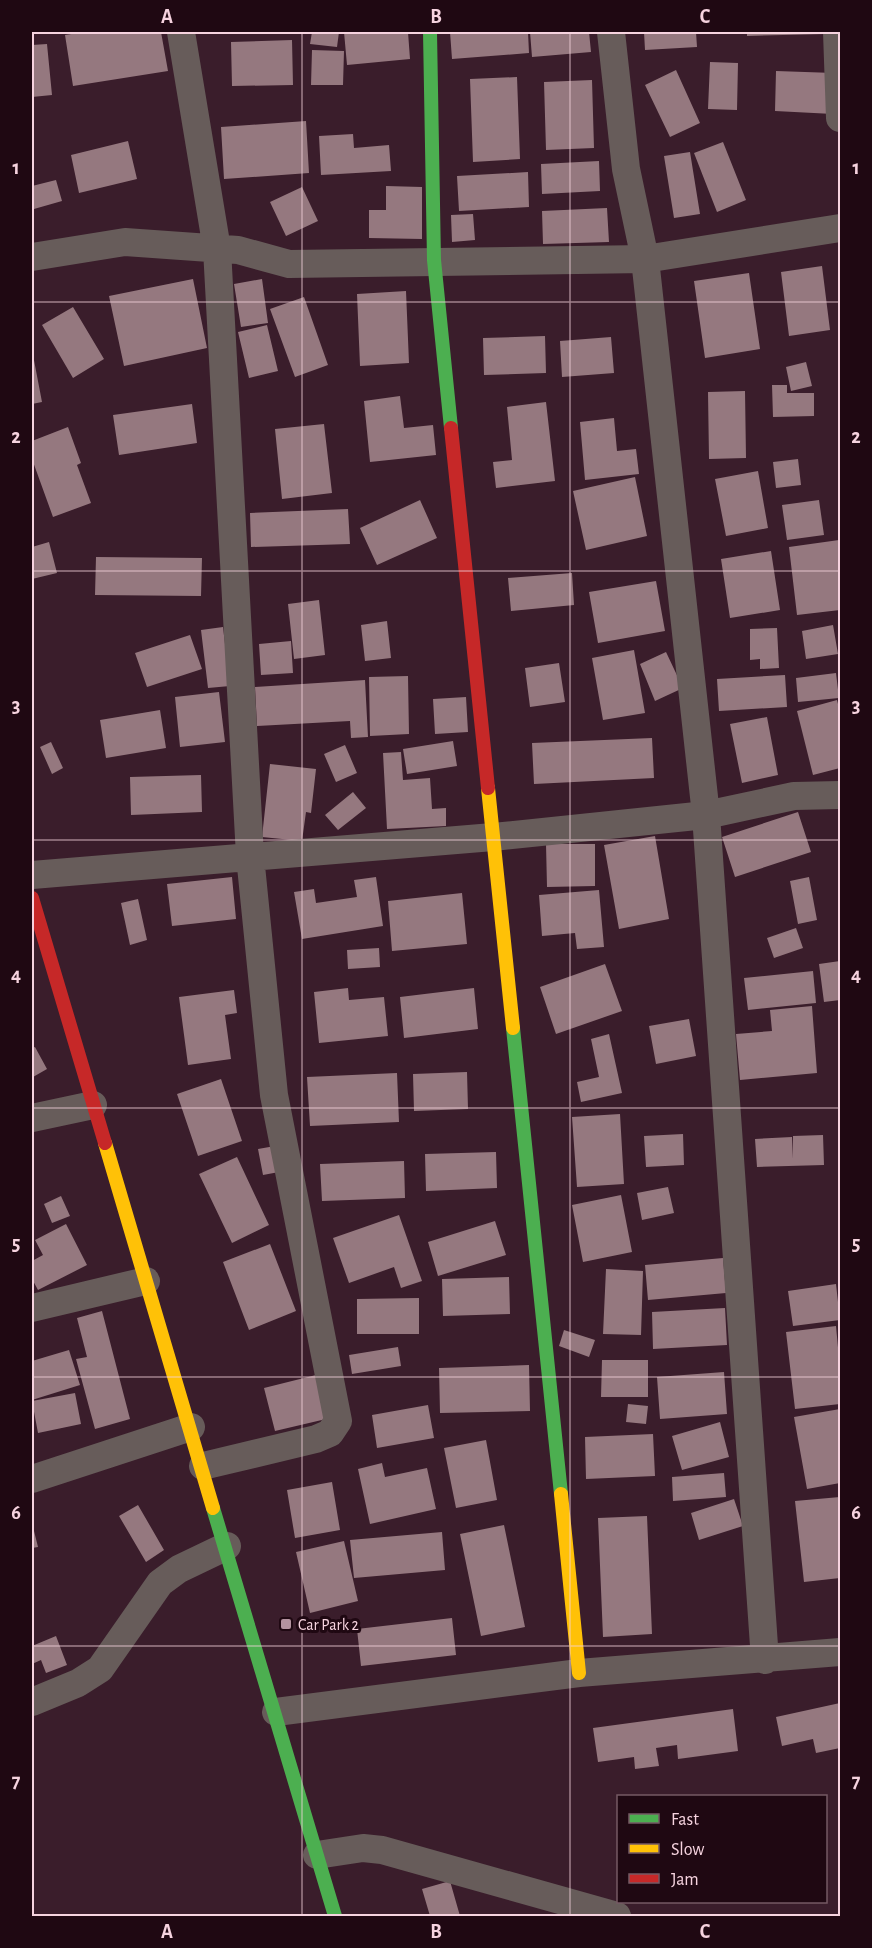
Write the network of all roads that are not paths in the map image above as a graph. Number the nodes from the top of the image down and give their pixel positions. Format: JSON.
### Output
{"nodes":[{"id":1,"x":181,"y":32,"type":"edge"},
{"id":2,"x":430,"y":32,"type":"edge"},
{"id":3,"x":611,"y":32,"type":"edge"},
{"id":4,"x":837,"y":32,"type":"edge"},
{"id":5,"x":840,"y":118,"type":"edge"},
{"id":6,"x":840,"y":228,"type":"edge"},
{"id":7,"x":217,"y":249,"type":"junction"},
{"id":8,"x":32,"y":257,"type":"edge"},
{"id":9,"x":645,"y":259,"type":"junction"},
{"id":10,"x":434,"y":260,"type":"junction"},
{"id":11,"x":840,"y":795,"type":"edge"},
{"id":12,"x":706,"y":816,"type":"junction"},
{"id":13,"x":493,"y":837,"type":"junction"},
{"id":14,"x":250,"y":856,"type":"junction"},
{"id":15,"x":32,"y":874,"type":"edge"},
{"id":16,"x":32,"y":899,"type":"edge"},
{"id":17,"x":93,"y":1105,"type":"junction"},
{"id":18,"x":32,"y":1118,"type":"edge"},
{"id":19,"x":146,"y":1281,"type":"junction"},
{"id":20,"x":32,"y":1308,"type":"edge"},
{"id":21,"x":191,"y":1427,"type":"junction"},
{"id":22,"x":203,"y":1466,"type":"junction"},
{"id":23,"x":32,"y":1479,"type":"edge"},
{"id":24,"x":227,"y":1546,"type":"junction"},
{"id":25,"x":840,"y":1652,"type":"edge"},
{"id":26,"x":765,"y":1660,"type":"junction"},
{"id":27,"x":579,"y":1673,"type":"junction"},
{"id":28,"x":32,"y":1702,"type":"edge"},
{"id":29,"x":276,"y":1712,"type":"junction"},
{"id":30,"x":317,"y":1855,"type":"junction"},
{"id":31,"x":335,"y":1917,"type":"edge"},
{"id":32,"x":617,"y":1917,"type":"edge"}],
"edges":[{"from":1,"to":7,"type":"street"},
{"from":2,"to":10,"type":"street"},
{"from":3,"to":9,"type":"street"},
{"from":4,"to":5,"type":"street"},
{"from":6,"to":9,"type":"street"},
{"from":7,"to":8,"type":"street"},
{"from":7,"to":10,"type":"street"},
{"from":7,"to":14,"type":"street"},
{"from":9,"to":10,"type":"street"},
{"from":9,"to":12,"type":"street"},
{"from":10,"to":13,"type":"street"},
{"from":11,"to":12,"type":"street"},
{"from":12,"to":13,"type":"street"},
{"from":12,"to":26,"type":"street"},
{"from":13,"to":14,"type":"street"},
{"from":13,"to":27,"type":"street"},
{"from":14,"to":15,"type":"street"},
{"from":14,"to":22,"type":"street"},
{"from":16,"to":17,"type":"street"},
{"from":17,"to":18,"type":"street"},
{"from":17,"to":19,"type":"street"},
{"from":19,"to":20,"type":"street"},
{"from":19,"to":21,"type":"street"},
{"from":21,"to":22,"type":"street"},
{"from":21,"to":23,"type":"street"},
{"from":22,"to":24,"type":"street"},
{"from":24,"to":28,"type":"street"},
{"from":24,"to":29,"type":"street"},
{"from":25,"to":26,"type":"street"},
{"from":26,"to":27,"type":"street"},
{"from":27,"to":29,"type":"street"},
{"from":29,"to":30,"type":"street"},
{"from":30,"to":31,"type":"street"},
{"from":30,"to":32,"type":"street"}]}
